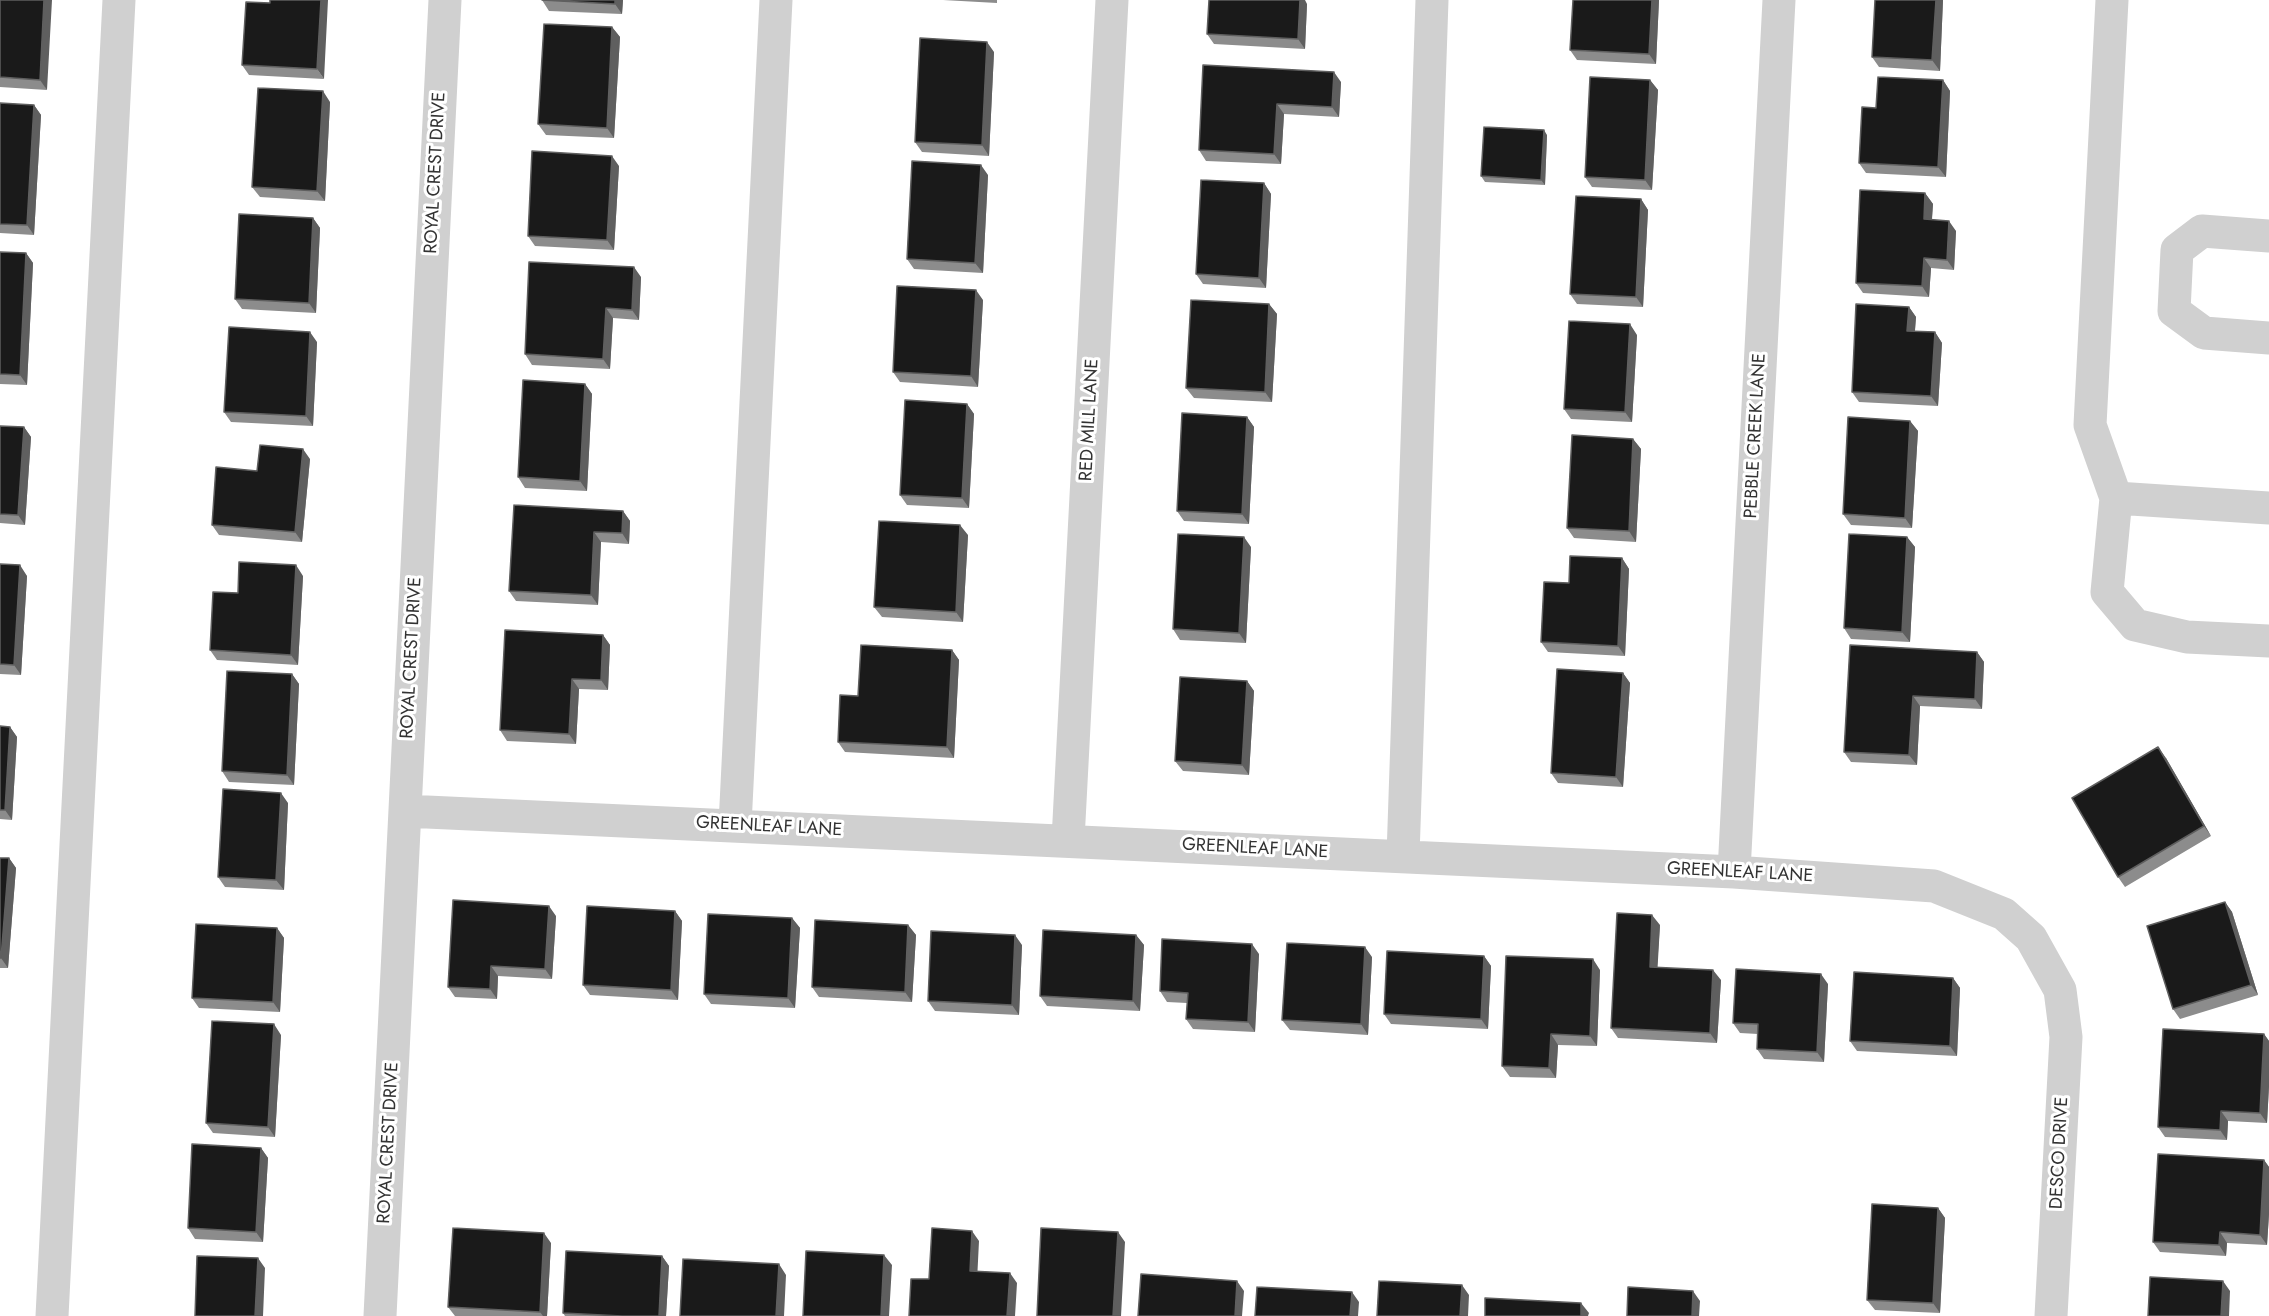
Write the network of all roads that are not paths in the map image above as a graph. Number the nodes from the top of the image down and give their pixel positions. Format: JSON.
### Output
{"nodes":[{"id":1,"x":119,"y":0,"type":"edge"},
{"id":2,"x":445,"y":0,"type":"edge"},
{"id":3,"x":776,"y":0,"type":"edge"},
{"id":4,"x":1112,"y":0,"type":"edge"},
{"id":5,"x":1432,"y":0,"type":"edge"},
{"id":6,"x":1779,"y":0,"type":"edge"},
{"id":7,"x":2112,"y":0,"type":"edge"},
{"id":8,"x":2269,"y":236,"type":"edge"},
{"id":9,"x":2269,"y":338,"type":"edge"},
{"id":10,"x":2116,"y":498,"type":"junction"},
{"id":11,"x":2269,"y":508,"type":"edge"},
{"id":12,"x":2269,"y":641,"type":"edge"},
{"id":13,"x":405,"y":811,"type":"junction"},
{"id":14,"x":735,"y":825,"type":"junction"},
{"id":15,"x":1068,"y":840,"type":"junction"},
{"id":16,"x":1403,"y":856,"type":"junction"},
{"id":17,"x":1734,"y":872,"type":"junction"},
{"id":18,"x":2060,"y":990,"type":"joint"},
{"id":19,"x":52,"y":1316,"type":"edge"},
{"id":20,"x":380,"y":1316,"type":"edge"},
{"id":21,"x":2051,"y":1316,"type":"edge"}],
"edges":[{"from":1,"to":19,"type":"street"},
{"from":2,"to":13,"type":"street","name":"ROYAL CREST DRIVE"},
{"from":3,"to":14,"type":"street"},
{"from":4,"to":15,"type":"street","name":"RED MILL LANE"},
{"from":5,"to":16,"type":"street"},
{"from":6,"to":17,"type":"street","name":"PEBBLE CREEK LANE"},
{"from":7,"to":10,"type":"street"},
{"from":8,"to":9,"type":"street"},
{"from":10,"to":11,"type":"street"},
{"from":10,"to":12,"type":"street"},
{"from":13,"to":14,"type":"street","name":"GREENLEAF LANE"},
{"from":13,"to":20,"type":"street","name":"ROYAL CREST DRIVE"},
{"from":14,"to":15,"type":"street","name":"GREENLEAF LANE"},
{"from":15,"to":16,"type":"street","name":"GREENLEAF LANE"},
{"from":16,"to":17,"type":"street","name":"GREENLEAF LANE"},
{"from":17,"to":18,"type":"street","name":"GREENLEAF LANE"},
{"from":18,"to":21,"type":"street","name":"DESCO DRIVE"}]}
